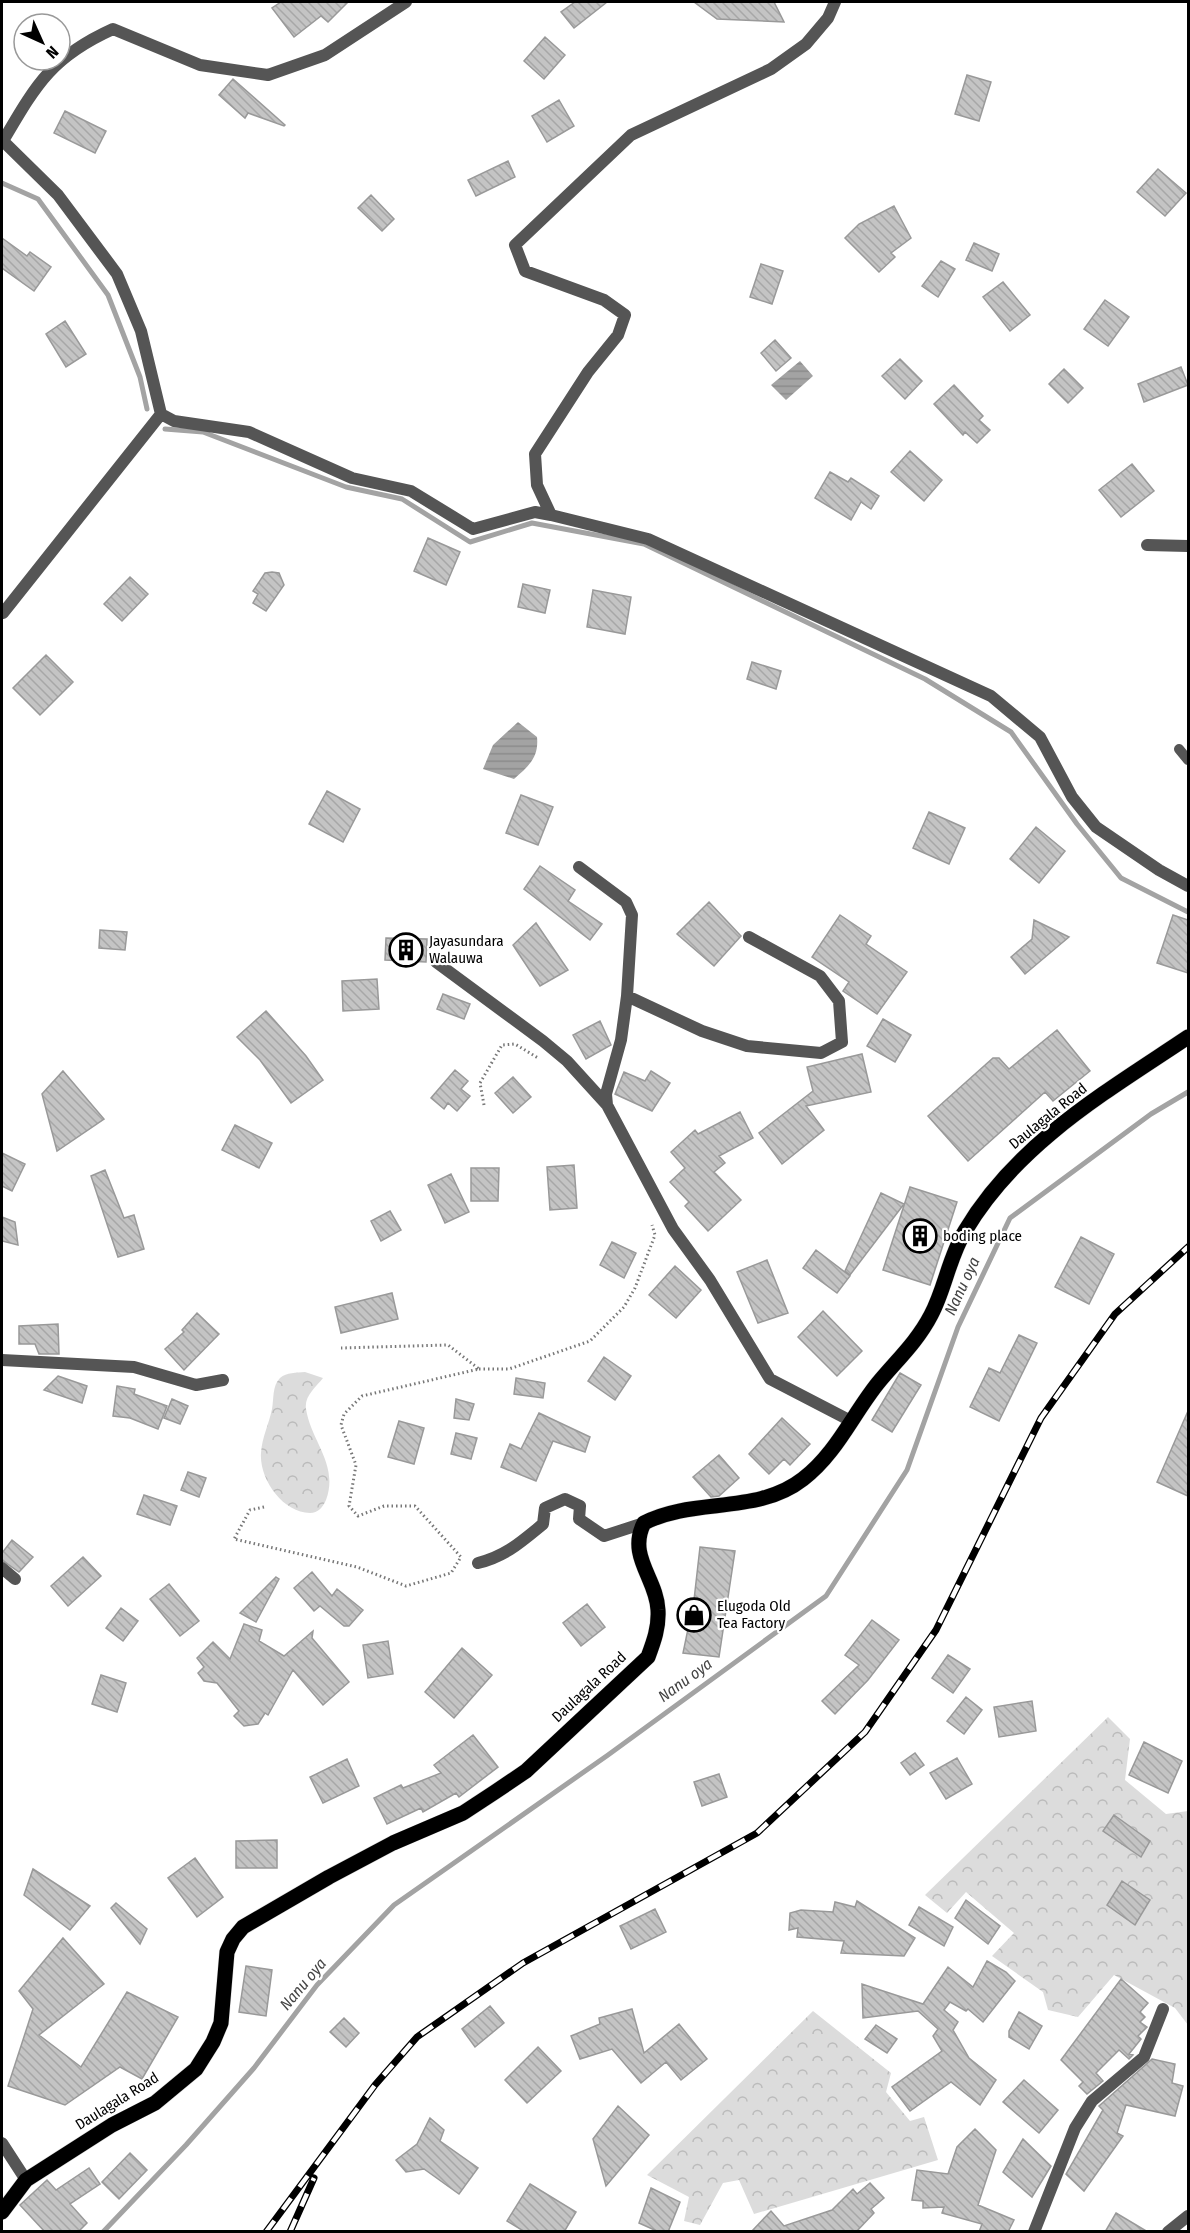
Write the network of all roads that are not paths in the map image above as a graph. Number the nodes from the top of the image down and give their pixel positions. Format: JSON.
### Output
{"nodes":[{"id":1,"x":406,"y":2,"type":"edge"},
{"id":2,"x":836,"y":2,"type":"edge"},
{"id":3,"x":2,"y":141,"type":"edge"},
{"id":4,"x":161,"y":414,"type":"junction"},
{"id":5,"x":551,"y":515,"type":"junction"},
{"id":6,"x":1147,"y":545,"type":"dead end"},
{"id":7,"x":1188,"y":546,"type":"edge"},
{"id":8,"x":3,"y":613,"type":"dead end"},
{"id":9,"x":1179,"y":749,"type":"dead end"},
{"id":10,"x":1188,"y":760,"type":"edge"},
{"id":11,"x":579,"y":867,"type":"dead end"},
{"id":12,"x":1188,"y":886,"type":"edge"},
{"id":13,"x":749,"y":937,"type":"dead end"},
{"id":14,"x":436,"y":962,"type":"dead end"},
{"id":15,"x":627,"y":996,"type":"junction"},
{"id":16,"x":1188,"y":1037,"type":"edge"},
{"id":17,"x":607,"y":1105,"type":"junction"},
{"id":18,"x":2,"y":1360,"type":"edge"},
{"id":19,"x":223,"y":1380,"type":"dead end"},
{"id":20,"x":851,"y":1421,"type":"junction"},
{"id":21,"x":644,"y":1524,"type":"junction"},
{"id":22,"x":478,"y":1563,"type":"dead end"},
{"id":23,"x":2,"y":1568,"type":"edge"},
{"id":24,"x":15,"y":1579,"type":"dead end"},
{"id":25,"x":1163,"y":2009,"type":"dead end"},
{"id":26,"x":2,"y":2143,"type":"edge"},
{"id":27,"x":27,"y":2180,"type":"junction"},
{"id":28,"x":2,"y":2212,"type":"edge"},
{"id":29,"x":1188,"y":2216,"type":"edge"},
{"id":30,"x":1034,"y":2232,"type":"edge"},
{"id":31,"x":1168,"y":2232,"type":"edge"}],
"edges":[{"from":1,"to":3,"type":"street"},
{"from":2,"to":5,"type":"street"},
{"from":3,"to":4,"type":"street"},
{"from":4,"to":5,"type":"street"},
{"from":4,"to":8,"type":"street"},
{"from":5,"to":12,"type":"street"},
{"from":6,"to":7,"type":"street"},
{"from":9,"to":10,"type":"lane"},
{"from":11,"to":15,"type":"street"},
{"from":13,"to":15,"type":"street"},
{"from":14,"to":17,"type":"street"},
{"from":15,"to":17,"type":"street"},
{"from":16,"to":20,"type":"main road","name":"Daulagala Road"},
{"from":17,"to":20,"type":"street"},
{"from":18,"to":19,"type":"street"},
{"from":20,"to":21,"type":"main road","name":"Daulagala Road"},
{"from":21,"to":22,"type":"street"},
{"from":21,"to":27,"type":"main road","name":"Daulagala Road"},
{"from":23,"to":24,"type":"street"},
{"from":25,"to":30,"type":"street"},
{"from":26,"to":27,"type":"street"},
{"from":27,"to":28,"type":"main road","name":"Daulagala Road"},
{"from":29,"to":31,"type":"street"}]}
